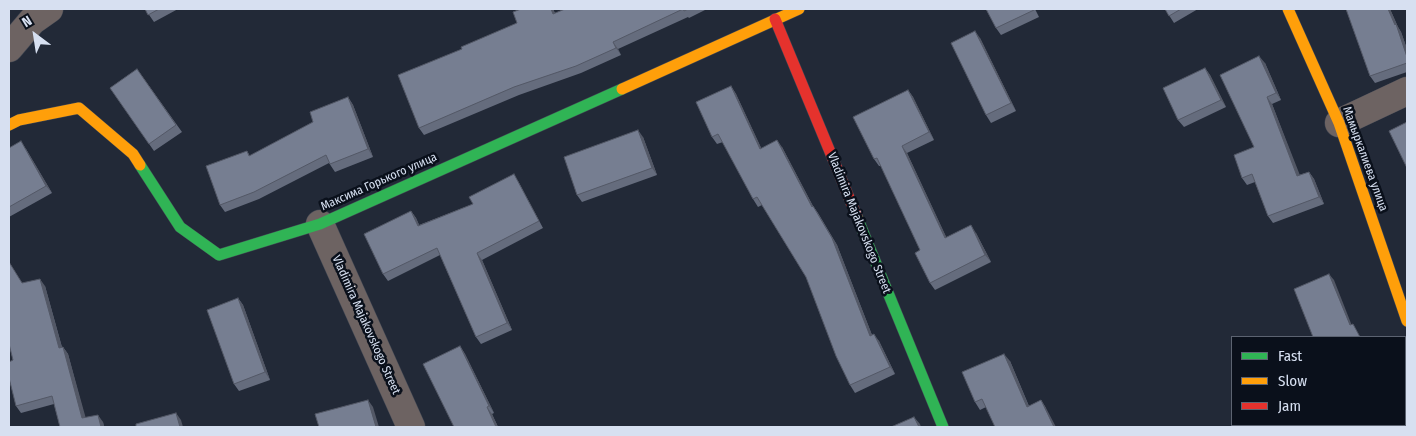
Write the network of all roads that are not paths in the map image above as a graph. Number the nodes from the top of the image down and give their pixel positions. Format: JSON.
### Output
{"nodes":[{"id":1,"x":49,"y":9,"type":"edge"},
{"id":2,"x":799,"y":9,"type":"edge"},
{"id":3,"x":1288,"y":9,"type":"edge"},
{"id":4,"x":775,"y":19,"type":"junction"},
{"id":5,"x":9,"y":48,"type":"edge"},
{"id":6,"x":1407,"y":91,"type":"edge"},
{"id":7,"x":1339,"y":123,"type":"junction"},
{"id":8,"x":9,"y":125,"type":"edge"},
{"id":9,"x":320,"y":224,"type":"junction"},
{"id":10,"x":1407,"y":321,"type":"edge"},
{"id":11,"x":411,"y":427,"type":"edge"},
{"id":12,"x":942,"y":427,"type":"edge"}],
"edges":[{"from":1,"to":5,"type":"street"},
{"from":2,"to":4,"type":"street","name":"Максима Горького улица"},
{"from":3,"to":7,"type":"street","name":"Мамыркалиева улица"},
{"from":4,"to":9,"type":"street","name":"Максима Горького улица"},
{"from":4,"to":12,"type":"street","name":"Vladimira Majakovskogo Street"},
{"from":6,"to":7,"type":"street"},
{"from":7,"to":10,"type":"street","name":"Мамыркалиева улица"},
{"from":8,"to":9,"type":"street","name":"Максима Горького улица"},
{"from":9,"to":11,"type":"street","name":"Vladimira Majakovskogo Street"}]}
